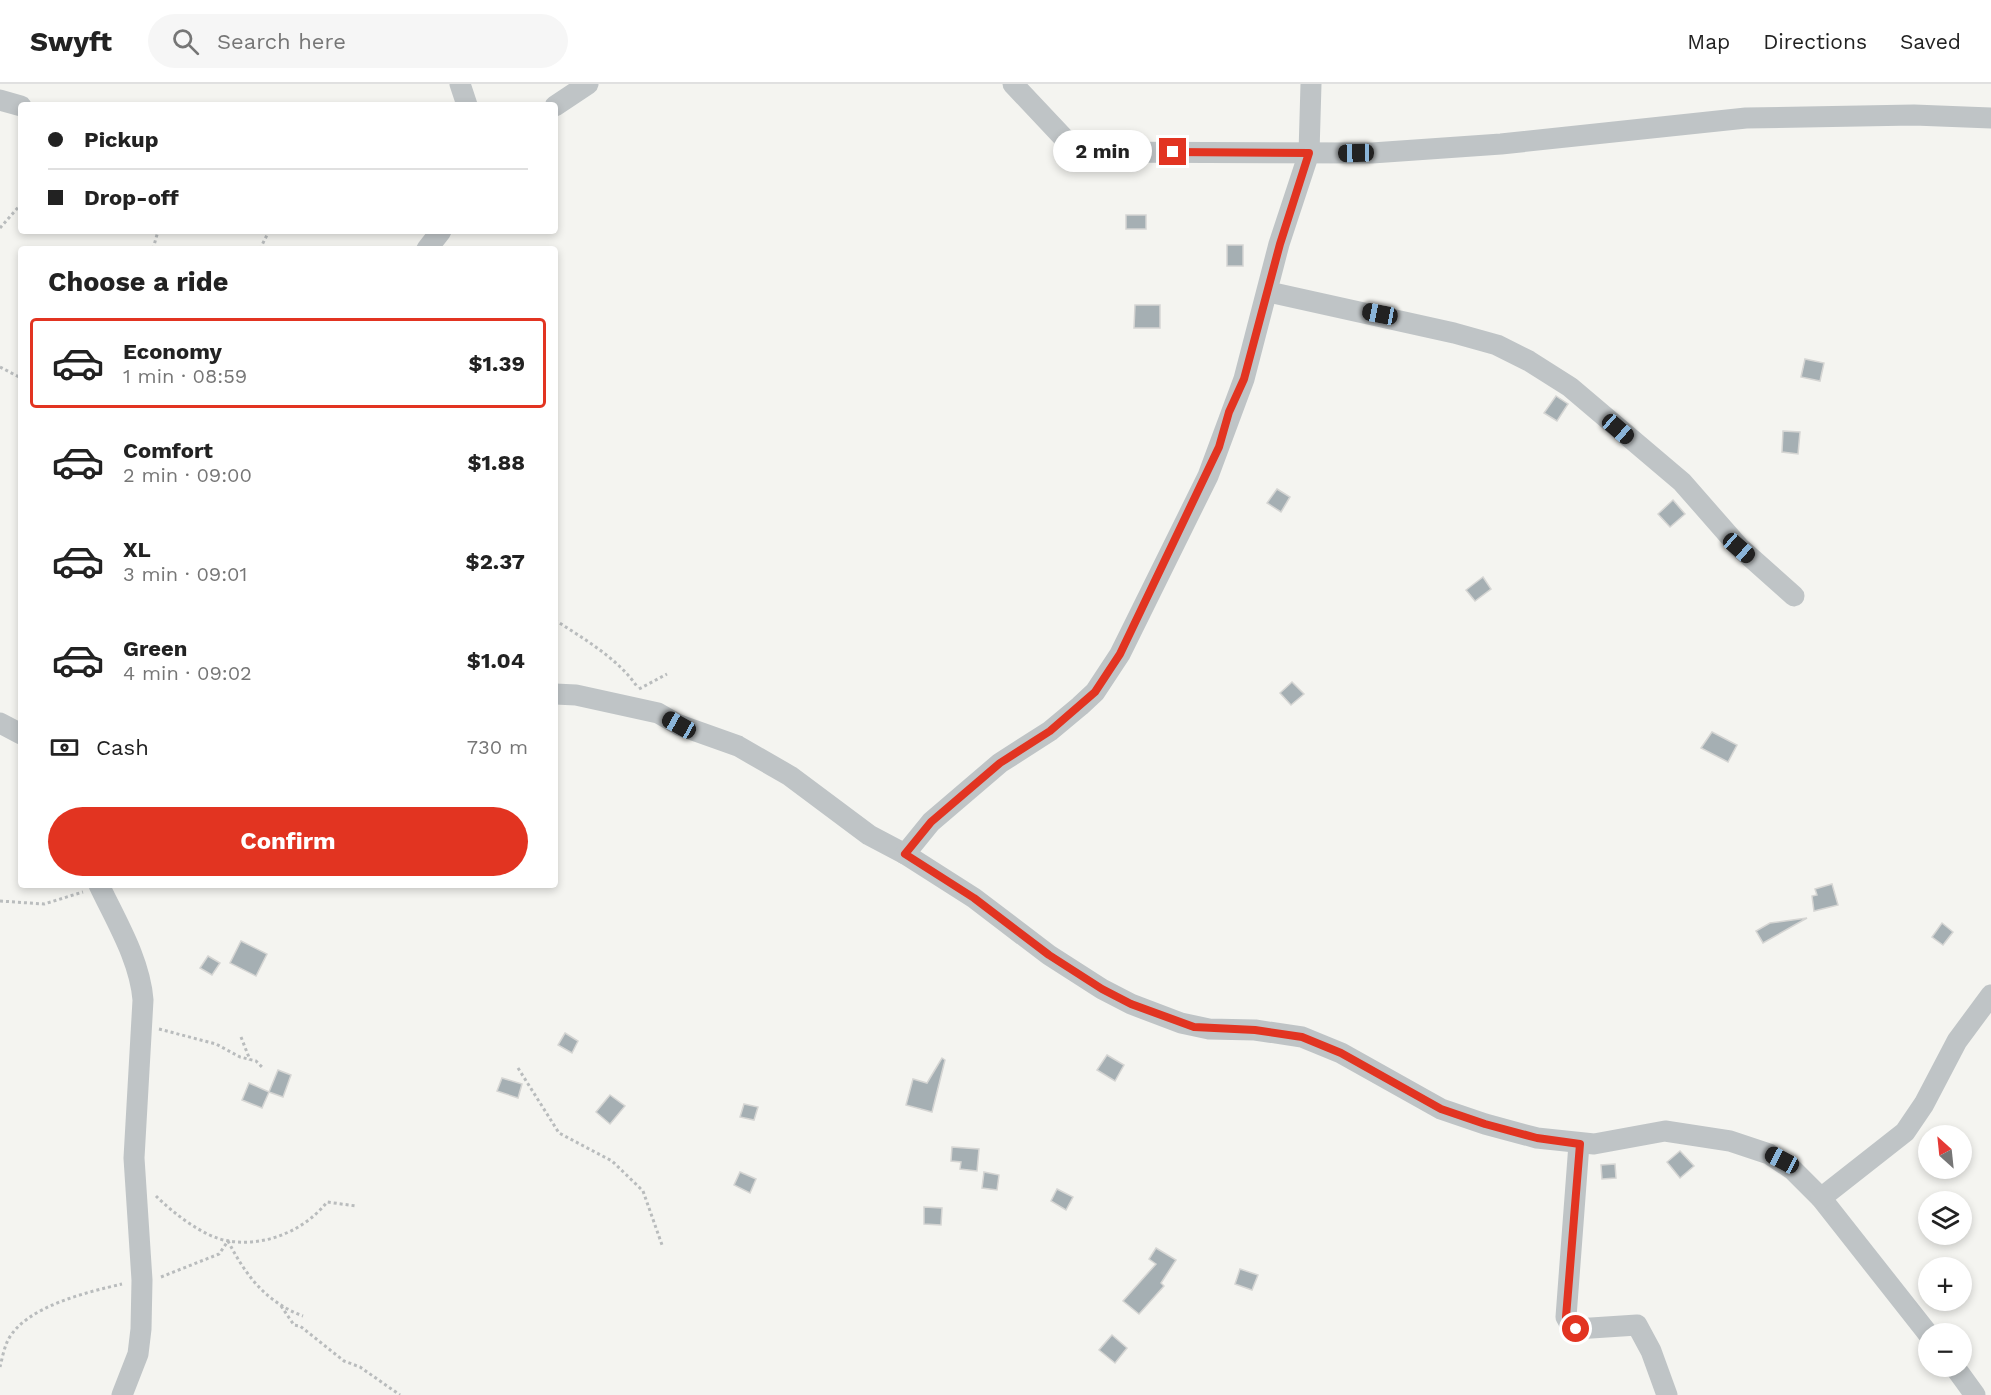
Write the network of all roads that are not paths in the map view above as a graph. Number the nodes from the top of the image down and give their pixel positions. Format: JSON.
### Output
{"nodes":[{"id":1,"x":460,"y":84,"type":"edge"},
{"id":2,"x":588,"y":84,"type":"edge"},
{"id":3,"x":1013,"y":84,"type":"edge"},
{"id":4,"x":1311,"y":84,"type":"edge"},
{"id":5,"x":0,"y":100,"type":"edge"},
{"id":6,"x":466,"y":102,"type":"edge"},
{"id":7,"x":558,"y":104,"type":"edge"},
{"id":8,"x":18,"y":105,"type":"edge"},
{"id":9,"x":1991,"y":118,"type":"edge"},
{"id":10,"x":1309,"y":153,"type":"junction"},
{"id":11,"x":439,"y":234,"type":"edge"},
{"id":12,"x":429,"y":246,"type":"edge"},
{"id":13,"x":1269,"y":292,"type":"junction"},
{"id":14,"x":1794,"y":596,"type":"dead end"},
{"id":15,"x":558,"y":694,"type":"edge"},
{"id":16,"x":0,"y":723,"type":"edge"},
{"id":17,"x":18,"y":732,"type":"edge"},
{"id":18,"x":905,"y":854,"type":"junction"},
{"id":19,"x":100,"y":888,"type":"edge"},
{"id":20,"x":1991,"y":995,"type":"edge"},
{"id":21,"x":1580,"y":1144,"type":"junction"},
{"id":22,"x":1821,"y":1198,"type":"junction"},
{"id":23,"x":1920,"y":1323,"type":"edge"},
{"id":24,"x":1962,"y":1377,"type":"edge"},
{"id":25,"x":122,"y":1395,"type":"edge"},
{"id":26,"x":1667,"y":1395,"type":"edge"},
{"id":27,"x":1975,"y":1395,"type":"edge"}],
"edges":[{"from":1,"to":6,"type":"street"},
{"from":2,"to":7,"type":"street"},
{"from":3,"to":10,"type":"street"},
{"from":4,"to":10,"type":"street"},
{"from":5,"to":8,"type":"street"},
{"from":9,"to":10,"type":"street"},
{"from":10,"to":13,"type":"street"},
{"from":11,"to":12,"type":"street"},
{"from":13,"to":14,"type":"street"},
{"from":13,"to":18,"type":"street"},
{"from":15,"to":18,"type":"street"},
{"from":16,"to":17,"type":"street"},
{"from":18,"to":21,"type":"street"},
{"from":19,"to":25,"type":"street"},
{"from":20,"to":22,"type":"street"},
{"from":21,"to":22,"type":"street"},
{"from":21,"to":26,"type":"street"},
{"from":22,"to":23,"type":"street"},
{"from":24,"to":27,"type":"street"}]}
